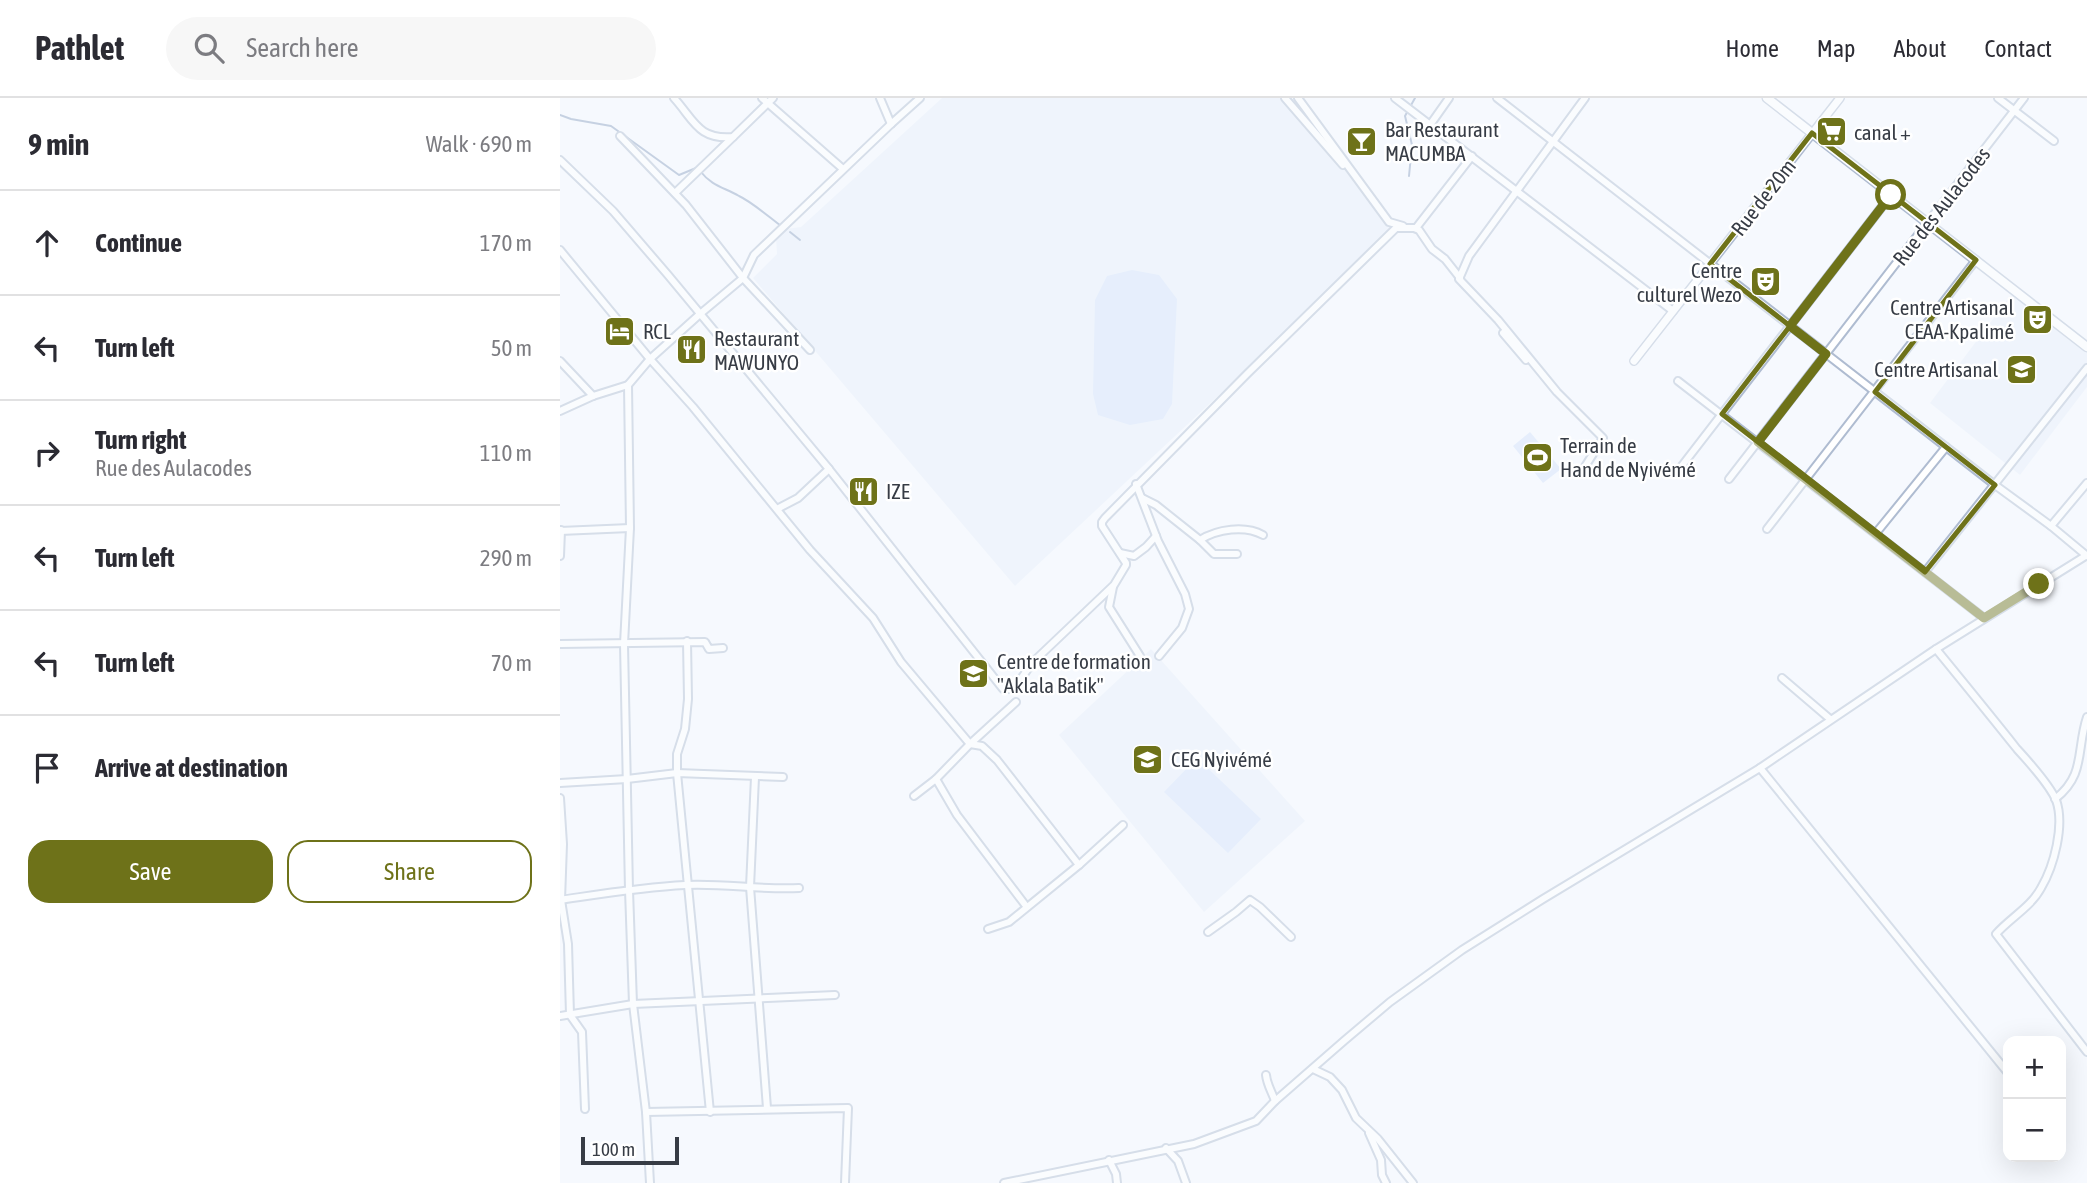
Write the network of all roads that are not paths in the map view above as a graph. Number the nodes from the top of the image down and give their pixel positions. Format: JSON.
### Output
{"nodes":[{"id":1,"x":674,"y":98,"type":"edge"},
{"id":2,"x":774,"y":98,"type":"edge"},
{"id":3,"x":880,"y":98,"type":"edge"},
{"id":4,"x":920,"y":98,"type":"edge"},
{"id":5,"x":1298,"y":98,"type":"edge"},
{"id":6,"x":1395,"y":98,"type":"edge"},
{"id":7,"x":1449,"y":98,"type":"edge"},
{"id":8,"x":1497,"y":98,"type":"edge"},
{"id":9,"x":1514,"y":98,"type":"edge"},
{"id":10,"x":1586,"y":98,"type":"edge"},
{"id":11,"x":1767,"y":98,"type":"edge"},
{"id":12,"x":1840,"y":98,"type":"edge"},
{"id":13,"x":1998,"y":98,"type":"edge"},
{"id":14,"x":2024,"y":98,"type":"edge"},
{"id":15,"x":1287,"y":99,"type":"edge"},
{"id":16,"x":764,"y":101,"type":"edge"},
{"id":17,"x":1507,"y":106,"type":"junction"},
{"id":18,"x":2014,"y":111,"type":"junction"},
{"id":19,"x":891,"y":124,"type":"junction"},
{"id":20,"x":1430,"y":125,"type":"junction"},
{"id":21,"x":1812,"y":133,"type":"junction"},
{"id":22,"x":620,"y":136,"type":"dead end"},
{"id":23,"x":733,"y":137,"type":"junction"},
{"id":24,"x":2054,"y":141,"type":"dead end"},
{"id":25,"x":1553,"y":142,"type":"junction"},
{"id":26,"x":1472,"y":156,"type":"junction"},
{"id":27,"x":560,"y":160,"type":"edge"},
{"id":28,"x":843,"y":169,"type":"junction"},
{"id":29,"x":1517,"y":191,"type":"junction"},
{"id":30,"x":675,"y":193,"type":"junction"},
{"id":31,"x":1891,"y":195,"type":"junction"},
{"id":32,"x":1928,"y":223,"type":"junction"},
{"id":33,"x":1396,"y":228,"type":"junction"},
{"id":34,"x":560,"y":250,"type":"edge"},
{"id":35,"x":1976,"y":260,"type":"junction"},
{"id":36,"x":1710,"y":264,"type":"junction"},
{"id":37,"x":743,"y":278,"type":"junction"},
{"id":38,"x":1673,"y":311,"type":"junction"},
{"id":39,"x":700,"y":314,"type":"junction"},
{"id":40,"x":1790,"y":326,"type":"junction"},
{"id":41,"x":2087,"y":347,"type":"edge"},
{"id":42,"x":810,"y":350,"type":"dead end"},
{"id":43,"x":1826,"y":354,"type":"junction"},
{"id":44,"x":650,"y":359,"type":"junction"},
{"id":45,"x":560,"y":361,"type":"edge"},
{"id":46,"x":1634,"y":361,"type":"dead end"},
{"id":47,"x":2087,"y":368,"type":"edge"},
{"id":48,"x":1543,"y":380,"type":"dead end"},
{"id":49,"x":1678,"y":381,"type":"dead end"},
{"id":50,"x":628,"y":385,"type":"junction"},
{"id":51,"x":1875,"y":392,"type":"junction"},
{"id":52,"x":593,"y":396,"type":"junction"},
{"id":53,"x":560,"y":411,"type":"edge"},
{"id":54,"x":1722,"y":414,"type":"junction"},
{"id":55,"x":1758,"y":442,"type":"junction"},
{"id":56,"x":1946,"y":447,"type":"junction"},
{"id":57,"x":1681,"y":467,"type":"dead end"},
{"id":58,"x":828,"y":469,"type":"junction"},
{"id":59,"x":1581,"y":473,"type":"dead end"},
{"id":60,"x":1729,"y":479,"type":"dead end"},
{"id":61,"x":1806,"y":479,"type":"junction"},
{"id":62,"x":2087,"y":483,"type":"edge"},
{"id":63,"x":1136,"y":484,"type":"junction"},
{"id":64,"x":1995,"y":485,"type":"junction"},
{"id":65,"x":1142,"y":498,"type":"junction"},
{"id":66,"x":777,"y":509,"type":"junction"},
{"id":67,"x":2052,"y":526,"type":"junction"},
{"id":68,"x":631,"y":528,"type":"junction"},
{"id":69,"x":1767,"y":529,"type":"dead end"},
{"id":70,"x":561,"y":531,"type":"edge"},
{"id":71,"x":1876,"y":533,"type":"junction"},
{"id":72,"x":1263,"y":535,"type":"dead end"},
{"id":73,"x":1156,"y":536,"type":"junction"},
{"id":74,"x":1200,"y":540,"type":"junction"},
{"id":75,"x":1120,"y":553,"type":"junction"},
{"id":76,"x":1237,"y":554,"type":"dead end"},
{"id":77,"x":560,"y":556,"type":"edge"},
{"id":78,"x":2087,"y":556,"type":"edge"},
{"id":79,"x":1925,"y":572,"type":"junction"},
{"id":80,"x":1114,"y":585,"type":"junction"},
{"id":81,"x":1984,"y":618,"type":"junction"},
{"id":82,"x":687,"y":641,"type":"junction"},
{"id":83,"x":560,"y":644,"type":"edge"},
{"id":84,"x":625,"y":644,"type":"junction"},
{"id":85,"x":723,"y":648,"type":"dead end"},
{"id":86,"x":1936,"y":649,"type":"junction"},
{"id":87,"x":1140,"y":656,"type":"dead end"},
{"id":88,"x":1159,"y":656,"type":"dead end"},
{"id":89,"x":1782,"y":678,"type":"dead end"},
{"id":90,"x":1016,"y":702,"type":"dead end"},
{"id":91,"x":2087,"y":717,"type":"edge"},
{"id":92,"x":1830,"y":719,"type":"junction"},
{"id":93,"x":970,"y":744,"type":"junction"},
{"id":94,"x":2079,"y":761,"type":"junction"},
{"id":95,"x":1759,"y":768,"type":"junction"},
{"id":96,"x":2087,"y":769,"type":"edge"},
{"id":97,"x":677,"y":773,"type":"junction"},
{"id":98,"x":755,"y":777,"type":"junction"},
{"id":99,"x":783,"y":777,"type":"dead end"},
{"id":100,"x":627,"y":779,"type":"junction"},
{"id":101,"x":936,"y":779,"type":"junction"},
{"id":102,"x":560,"y":783,"type":"edge"},
{"id":103,"x":914,"y":796,"type":"dead end"},
{"id":104,"x":560,"y":797,"type":"edge"},
{"id":105,"x":2055,"y":799,"type":"junction"},
{"id":106,"x":1123,"y":825,"type":"dead end"},
{"id":107,"x":1079,"y":865,"type":"junction"},
{"id":108,"x":687,"y":885,"type":"junction"},
{"id":109,"x":750,"y":887,"type":"junction"},
{"id":110,"x":799,"y":888,"type":"dead end"},
{"id":111,"x":629,"y":890,"type":"junction"},
{"id":112,"x":560,"y":900,"type":"edge"},
{"id":113,"x":1027,"y":906,"type":"junction"},
{"id":114,"x":988,"y":929,"type":"dead end"},
{"id":115,"x":1208,"y":932,"type":"dead end"},
{"id":116,"x":1292,"y":937,"type":"dead end"},
{"id":117,"x":835,"y":995,"type":"dead end"},
{"id":118,"x":759,"y":997,"type":"junction"},
{"id":119,"x":699,"y":1002,"type":"junction"},
{"id":120,"x":633,"y":1004,"type":"junction"},
{"id":121,"x":570,"y":1015,"type":"junction"},
{"id":122,"x":560,"y":1016,"type":"edge"},
{"id":123,"x":2087,"y":1052,"type":"edge"},
{"id":124,"x":2003,"y":1067,"type":"edge"},
{"id":125,"x":1313,"y":1069,"type":"junction"},
{"id":126,"x":1266,"y":1075,"type":"dead end"},
{"id":127,"x":1275,"y":1101,"type":"junction"},
{"id":128,"x":767,"y":1108,"type":"junction"},
{"id":129,"x":585,"y":1109,"type":"dead end"},
{"id":130,"x":646,"y":1112,"type":"junction"},
{"id":131,"x":710,"y":1112,"type":"junction"},
{"id":132,"x":1367,"y":1128,"type":"junction"},
{"id":133,"x":1166,"y":1148,"type":"junction"},
{"id":134,"x":1109,"y":1160,"type":"junction"},
{"id":135,"x":650,"y":1183,"type":"edge"},
{"id":136,"x":845,"y":1183,"type":"edge"},
{"id":137,"x":1004,"y":1183,"type":"edge"},
{"id":138,"x":1117,"y":1183,"type":"edge"},
{"id":139,"x":1186,"y":1183,"type":"edge"},
{"id":140,"x":1386,"y":1183,"type":"edge"},
{"id":141,"x":1413,"y":1183,"type":"edge"}],
"edges":[{"from":1,"to":23,"type":"street"},
{"from":2,"to":16,"type":"street"},
{"from":3,"to":19,"type":"street"},
{"from":4,"to":19,"type":"street"},
{"from":5,"to":48,"type":"street"},
{"from":6,"to":20,"type":"street"},
{"from":7,"to":20,"type":"street"},
{"from":8,"to":17,"type":"street"},
{"from":9,"to":17,"type":"street"},
{"from":10,"to":25,"type":"street"},
{"from":11,"to":21,"type":"main road"},
{"from":12,"to":21,"type":"street","name":"Rue de 20m"},
{"from":13,"to":18,"type":"street"},
{"from":14,"to":18,"type":"street","name":"Rue des Aulacodes"},
{"from":15,"to":33,"type":"street"},
{"from":16,"to":23,"type":"street"},
{"from":16,"to":28,"type":"street"},
{"from":17,"to":25,"type":"street"},
{"from":18,"to":24,"type":"street"},
{"from":18,"to":32,"type":"street","name":"Rue des Aulacodes"},
{"from":19,"to":28,"type":"street"},
{"from":20,"to":26,"type":"street"},
{"from":21,"to":31,"type":"main road"},
{"from":21,"to":36,"type":"street","name":"Rue de 20m"},
{"from":22,"to":30,"type":"street"},
{"from":23,"to":30,"type":"street"},
{"from":25,"to":29,"type":"street"},
{"from":25,"to":36,"type":"street"},
{"from":26,"to":29,"type":"street"},
{"from":26,"to":33,"type":"street"},
{"from":27,"to":39,"type":"street"},
{"from":28,"to":37,"type":"street"},
{"from":29,"to":38,"type":"street"},
{"from":29,"to":59,"type":"street"},
{"from":30,"to":37,"type":"street"},
{"from":31,"to":32,"type":"main road"},
{"from":31,"to":40,"type":"street"},
{"from":32,"to":35,"type":"main road"},
{"from":32,"to":43,"type":"street","name":"Rue des Aulacodes"},
{"from":33,"to":63,"type":"street"},
{"from":34,"to":44,"type":"street"},
{"from":35,"to":41,"type":"main road"},
{"from":35,"to":51,"type":"street"},
{"from":36,"to":38,"type":"street","name":"Rue de 20m"},
{"from":36,"to":40,"type":"street"},
{"from":37,"to":39,"type":"street"},
{"from":37,"to":42,"type":"street"},
{"from":38,"to":46,"type":"street","name":"Rue de 20m"},
{"from":39,"to":44,"type":"street"},
{"from":39,"to":58,"type":"street"},
{"from":40,"to":43,"type":"street"},
{"from":40,"to":54,"type":"street"},
{"from":43,"to":51,"type":"street"},
{"from":43,"to":55,"type":"street","name":"Rue des Aulacodes"},
{"from":44,"to":50,"type":"street"},
{"from":44,"to":66,"type":"street"},
{"from":45,"to":52,"type":"street"},
{"from":47,"to":64,"type":"street"},
{"from":49,"to":54,"type":"street"},
{"from":50,"to":52,"type":"street"},
{"from":50,"to":68,"type":"street"},
{"from":51,"to":56,"type":"street"},
{"from":51,"to":61,"type":"street"},
{"from":52,"to":53,"type":"street"},
{"from":54,"to":55,"type":"street"},
{"from":54,"to":57,"type":"street"},
{"from":55,"to":60,"type":"street","name":"Rue des Aulacodes"},
{"from":55,"to":61,"type":"street"},
{"from":56,"to":64,"type":"street"},
{"from":56,"to":71,"type":"street"},
{"from":58,"to":66,"type":"street"},
{"from":58,"to":80,"type":"street"},
{"from":61,"to":69,"type":"street"},
{"from":61,"to":71,"type":"street"},
{"from":62,"to":67,"type":"street"},
{"from":63,"to":65,"type":"street"},
{"from":63,"to":75,"type":"street"},
{"from":64,"to":67,"type":"street"},
{"from":64,"to":79,"type":"street"},
{"from":65,"to":73,"type":"street"},
{"from":65,"to":74,"type":"street"},
{"from":66,"to":93,"type":"street"},
{"from":67,"to":78,"type":"street"},
{"from":68,"to":70,"type":"street"},
{"from":68,"to":84,"type":"street"},
{"from":70,"to":77,"type":"street"},
{"from":71,"to":79,"type":"street"},
{"from":72,"to":74,"type":"street"},
{"from":73,"to":75,"type":"street"},
{"from":73,"to":88,"type":"street"},
{"from":74,"to":76,"type":"street"},
{"from":75,"to":80,"type":"street"},
{"from":78,"to":81,"type":"street"},
{"from":79,"to":81,"type":"street"},
{"from":80,"to":87,"type":"street"},
{"from":81,"to":86,"type":"street"},
{"from":82,"to":84,"type":"street"},
{"from":82,"to":85,"type":"street"},
{"from":82,"to":97,"type":"street"},
{"from":83,"to":84,"type":"street"},
{"from":84,"to":100,"type":"street"},
{"from":86,"to":92,"type":"street"},
{"from":86,"to":105,"type":"street"},
{"from":89,"to":92,"type":"street"},
{"from":90,"to":93,"type":"street"},
{"from":91,"to":94,"type":"street"},
{"from":92,"to":95,"type":"street"},
{"from":93,"to":101,"type":"street"},
{"from":93,"to":107,"type":"street"},
{"from":94,"to":96,"type":"street"},
{"from":94,"to":105,"type":"street"},
{"from":95,"to":124,"type":"street"},
{"from":95,"to":125,"type":"street"},
{"from":97,"to":98,"type":"street"},
{"from":97,"to":100,"type":"street"},
{"from":97,"to":108,"type":"street"},
{"from":98,"to":99,"type":"street"},
{"from":98,"to":109,"type":"street"},
{"from":100,"to":102,"type":"street"},
{"from":100,"to":111,"type":"street"},
{"from":101,"to":103,"type":"street"},
{"from":101,"to":113,"type":"street"},
{"from":104,"to":112,"type":"street"},
{"from":105,"to":123,"type":"street"},
{"from":106,"to":107,"type":"street"},
{"from":107,"to":113,"type":"street"},
{"from":108,"to":109,"type":"street"},
{"from":108,"to":111,"type":"street"},
{"from":108,"to":119,"type":"street"},
{"from":109,"to":110,"type":"street"},
{"from":109,"to":118,"type":"street"},
{"from":111,"to":112,"type":"street"},
{"from":111,"to":120,"type":"street"},
{"from":112,"to":121,"type":"street"},
{"from":113,"to":114,"type":"street"},
{"from":115,"to":116,"type":"street"},
{"from":117,"to":118,"type":"street"},
{"from":118,"to":119,"type":"street"},
{"from":118,"to":128,"type":"street"},
{"from":119,"to":120,"type":"street"},
{"from":119,"to":131,"type":"street"},
{"from":120,"to":121,"type":"street"},
{"from":120,"to":130,"type":"street"},
{"from":121,"to":122,"type":"street"},
{"from":121,"to":129,"type":"street"},
{"from":125,"to":127,"type":"street"},
{"from":125,"to":132,"type":"street"},
{"from":126,"to":127,"type":"street"},
{"from":127,"to":133,"type":"street"},
{"from":128,"to":131,"type":"street"},
{"from":128,"to":136,"type":"street"},
{"from":130,"to":131,"type":"street"},
{"from":130,"to":135,"type":"street"},
{"from":132,"to":140,"type":"street"},
{"from":132,"to":141,"type":"street"},
{"from":133,"to":134,"type":"street"},
{"from":133,"to":139,"type":"street"},
{"from":134,"to":137,"type":"street"},
{"from":134,"to":138,"type":"street"}]}
